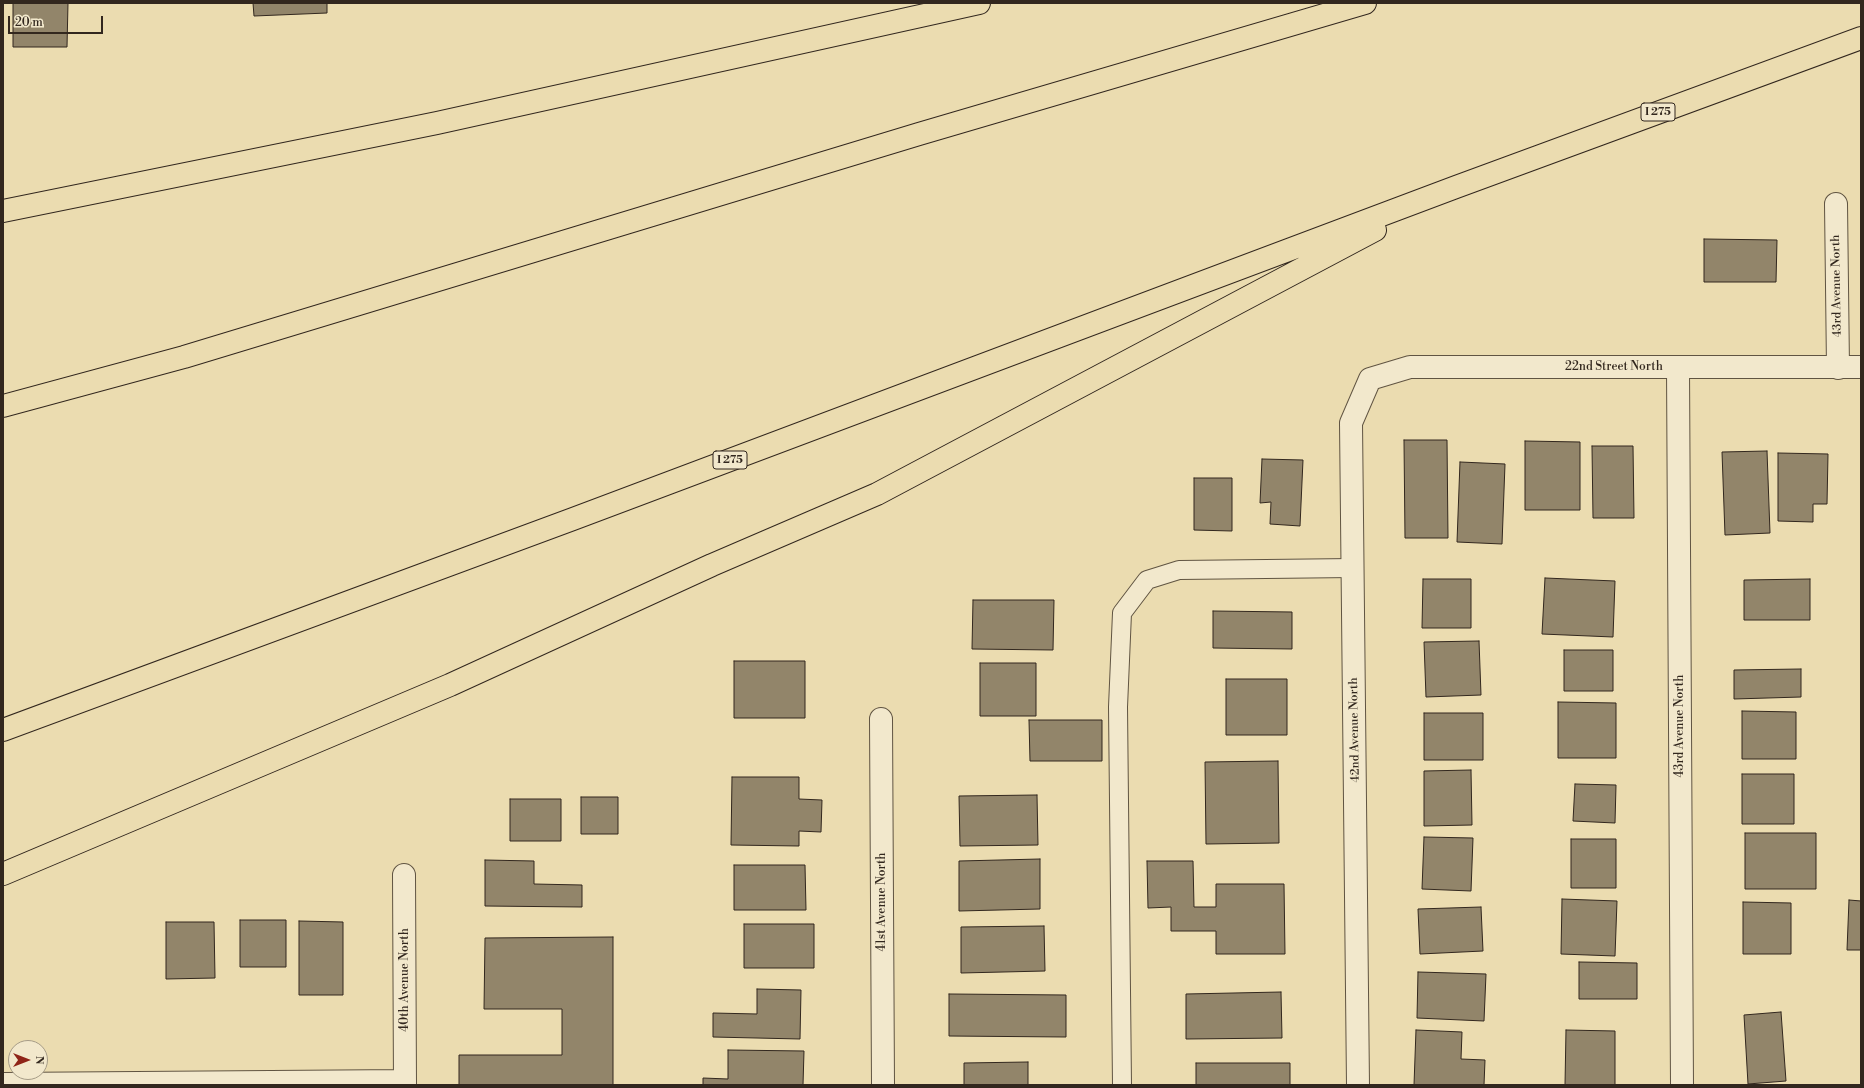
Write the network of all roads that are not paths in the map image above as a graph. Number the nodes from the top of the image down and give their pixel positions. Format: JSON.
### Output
{"nodes":[{"id":1,"x":979,"y":3,"type":"edge"},
{"id":2,"x":1366,"y":3,"type":"edge"},
{"id":3,"x":1861,"y":38,"type":"edge"},
{"id":4,"x":1456,"y":187,"type":"junction"},
{"id":5,"x":1836,"y":204,"type":"dead end"},
{"id":6,"x":3,"y":211,"type":"edge"},
{"id":7,"x":1861,"y":367,"type":"edge"},
{"id":8,"x":1678,"y":368,"type":"junction"},
{"id":9,"x":1838,"y":368,"type":"junction"},
{"id":10,"x":1370,"y":379,"type":"joint"},
{"id":11,"x":3,"y":406,"type":"edge"},
{"id":12,"x":1353,"y":568,"type":"junction"},
{"id":13,"x":881,"y":719,"type":"dead end"},
{"id":14,"x":3,"y":730,"type":"edge"},
{"id":15,"x":3,"y":874,"type":"edge"},
{"id":16,"x":404,"y":875,"type":"dead end"},
{"id":17,"x":405,"y":1083,"type":"edge"},
{"id":18,"x":3,"y":1084,"type":"edge"},
{"id":19,"x":883,"y":1085,"type":"edge"},
{"id":20,"x":1122,"y":1085,"type":"edge"},
{"id":21,"x":1358,"y":1085,"type":"edge"},
{"id":22,"x":1682,"y":1085,"type":"edge"}],
"edges":[{"from":1,"to":6,"type":"highway"},
{"from":2,"to":11,"type":"highway"},
{"from":3,"to":4,"type":"highway","number":"I 275"},
{"from":4,"to":14,"type":"highway","number":"I 275"},
{"from":4,"to":15,"type":"highway"},
{"from":5,"to":9,"type":"street","name":"43rd Avenue North"},
{"from":7,"to":9,"type":"street","name":"22nd Street North"},
{"from":8,"to":9,"type":"street","name":"22nd Street North"},
{"from":8,"to":10,"type":"street","name":"22nd Street North"},
{"from":8,"to":22,"type":"street","name":"43rd Avenue North"},
{"from":10,"to":12,"type":"street","name":"42nd Avenue North"},
{"from":12,"to":20,"type":"lane"},
{"from":12,"to":21,"type":"street","name":"42nd Avenue North"},
{"from":13,"to":19,"type":"street","name":"41st Avenue North"},
{"from":16,"to":17,"type":"street","name":"40th Avenue North"},
{"from":17,"to":18,"type":"street"}]}
